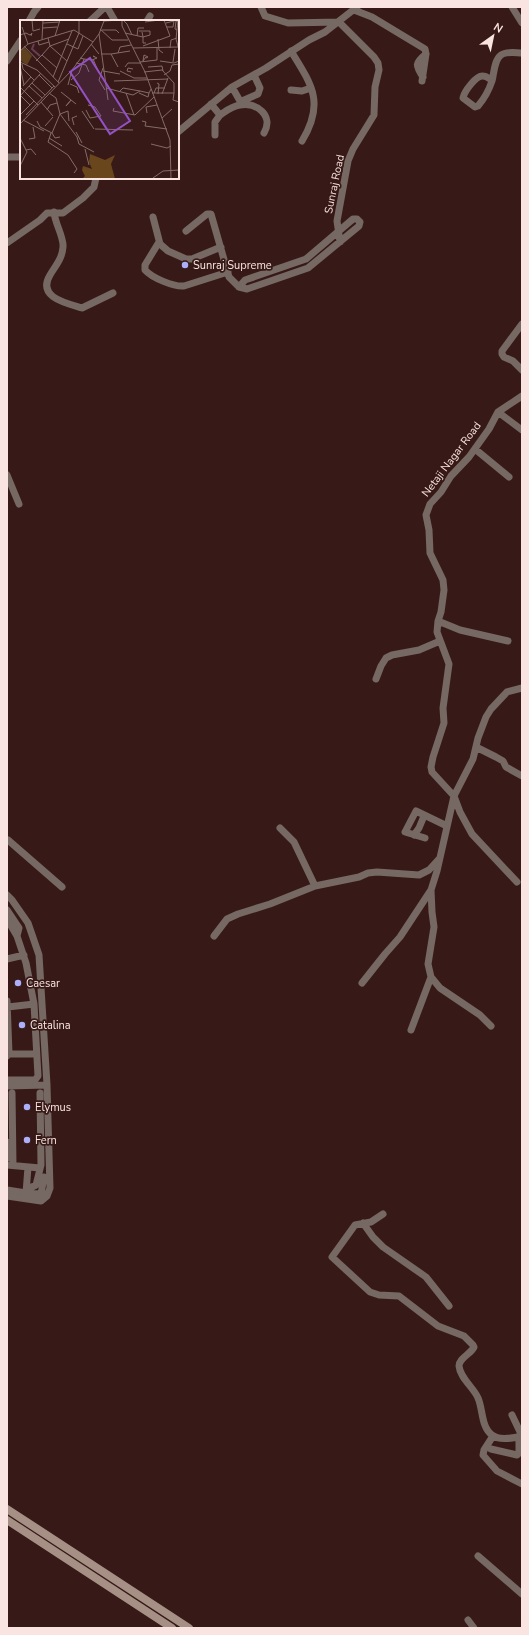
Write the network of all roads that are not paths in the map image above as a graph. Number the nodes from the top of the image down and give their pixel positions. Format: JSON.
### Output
{"nodes":[{"id":1,"x":38,"y":7,"type":"edge"},
{"id":2,"x":106,"y":7,"type":"edge"},
{"id":3,"x":261,"y":7,"type":"edge"},
{"id":4,"x":512,"y":7,"type":"edge"},
{"id":5,"x":355,"y":8,"type":"edge"},
{"id":6,"x":30,"y":20,"type":"edge"},
{"id":7,"x":91,"y":20,"type":"edge"},
{"id":8,"x":114,"y":20,"type":"edge"},
{"id":9,"x":339,"y":22,"type":"junction"},
{"id":10,"x":522,"y":23,"type":"edge"},
{"id":11,"x":20,"y":41,"type":"edge"},
{"id":12,"x":291,"y":51,"type":"junction"},
{"id":13,"x":522,"y":53,"type":"edge"},
{"id":14,"x":7,"y":60,"type":"edge"},
{"id":15,"x":254,"y":75,"type":"junction"},
{"id":16,"x":423,"y":79,"type":"dead end"},
{"id":17,"x":232,"y":87,"type":"junction"},
{"id":18,"x":311,"y":88,"type":"junction"},
{"id":19,"x":483,"y":89,"type":"dead end"},
{"id":20,"x":291,"y":90,"type":"dead end"},
{"id":21,"x":211,"y":104,"type":"junction"},
{"id":22,"x":220,"y":115,"type":"junction"},
{"id":23,"x":179,"y":131,"type":"edge"},
{"id":24,"x":264,"y":134,"type":"dead end"},
{"id":25,"x":215,"y":135,"type":"dead end"},
{"id":26,"x":302,"y":141,"type":"dead end"},
{"id":27,"x":20,"y":157,"type":"edge"},
{"id":28,"x":7,"y":158,"type":"edge"},
{"id":29,"x":96,"y":179,"type":"edge"},
{"id":30,"x":50,"y":212,"type":"junction"},
{"id":31,"x":153,"y":217,"type":"dead end"},
{"id":32,"x":186,"y":231,"type":"dead end"},
{"id":33,"x":339,"y":231,"type":"junction"},
{"id":34,"x":159,"y":242,"type":"junction"},
{"id":35,"x":340,"y":242,"type":"junction"},
{"id":36,"x":7,"y":243,"type":"edge"},
{"id":37,"x":221,"y":248,"type":"junction"},
{"id":38,"x":309,"y":256,"type":"junction"},
{"id":39,"x":298,"y":262,"type":"junction"},
{"id":40,"x":315,"y":263,"type":"junction"},
{"id":41,"x":301,"y":271,"type":"junction"},
{"id":42,"x":228,"y":272,"type":"junction"},
{"id":43,"x":239,"y":287,"type":"junction"},
{"id":44,"x":113,"y":293,"type":"dead end"},
{"id":45,"x":522,"y":324,"type":"edge"},
{"id":46,"x":522,"y":370,"type":"edge"},
{"id":47,"x":522,"y":396,"type":"edge"},
{"id":48,"x":498,"y":412,"type":"junction"},
{"id":49,"x":522,"y":430,"type":"edge"},
{"id":50,"x":475,"y":449,"type":"junction"},
{"id":51,"x":7,"y":475,"type":"edge"},
{"id":52,"x":509,"y":477,"type":"dead end"},
{"id":53,"x":19,"y":504,"type":"dead end"},
{"id":54,"x":438,"y":621,"type":"junction"},
{"id":55,"x":440,"y":641,"type":"junction"},
{"id":56,"x":508,"y":641,"type":"dead end"},
{"id":57,"x":376,"y":679,"type":"dead end"},
{"id":58,"x":521,"y":691,"type":"edge"},
{"id":59,"x":476,"y":747,"type":"junction"},
{"id":60,"x":522,"y":776,"type":"edge"},
{"id":61,"x":454,"y":796,"type":"junction"},
{"id":62,"x":424,"y":816,"type":"junction"},
{"id":63,"x":447,"y":826,"type":"junction"},
{"id":64,"x":280,"y":828,"type":"dead end"},
{"id":65,"x":414,"y":835,"type":"junction"},
{"id":66,"x":425,"y":838,"type":"dead end"},
{"id":67,"x":8,"y":840,"type":"edge"},
{"id":68,"x":439,"y":859,"type":"junction"},
{"id":69,"x":517,"y":882,"type":"dead end"},
{"id":70,"x":315,"y":886,"type":"junction"},
{"id":71,"x":62,"y":887,"type":"dead end"},
{"id":72,"x":431,"y":890,"type":"junction"},
{"id":73,"x":7,"y":895,"type":"edge"},
{"id":74,"x":7,"y":910,"type":"edge"},
{"id":75,"x":7,"y":919,"type":"edge"},
{"id":76,"x":17,"y":936,"type":"junction"},
{"id":77,"x":214,"y":936,"type":"dead end"},
{"id":78,"x":24,"y":955,"type":"junction"},
{"id":79,"x":7,"y":959,"type":"edge"},
{"id":80,"x":431,"y":977,"type":"junction"},
{"id":81,"x":362,"y":983,"type":"dead end"},
{"id":82,"x":8,"y":1004,"type":"edge"},
{"id":83,"x":34,"y":1004,"type":"junction"},
{"id":84,"x":491,"y":1026,"type":"dead end"},
{"id":85,"x":412,"y":1030,"type":"dead end"},
{"id":86,"x":36,"y":1054,"type":"junction"},
{"id":87,"x":8,"y":1055,"type":"edge"},
{"id":88,"x":7,"y":1080,"type":"edge"},
{"id":89,"x":47,"y":1084,"type":"junction"},
{"id":90,"x":7,"y":1086,"type":"edge"},
{"id":91,"x":12,"y":1093,"type":"dead end"},
{"id":92,"x":40,"y":1093,"type":"dead end"},
{"id":93,"x":7,"y":1142,"type":"edge"},
{"id":94,"x":7,"y":1158,"type":"edge"},
{"id":95,"x":10,"y":1165,"type":"edge"},
{"id":96,"x":28,"y":1167,"type":"junction"},
{"id":97,"x":40,"y":1168,"type":"junction"},
{"id":98,"x":45,"y":1177,"type":"junction"},
{"id":99,"x":7,"y":1190,"type":"edge"},
{"id":100,"x":26,"y":1193,"type":"junction"},
{"id":101,"x":7,"y":1196,"type":"edge"},
{"id":102,"x":383,"y":1214,"type":"dead end"},
{"id":103,"x":363,"y":1223,"type":"junction"},
{"id":104,"x":449,"y":1306,"type":"dead end"},
{"id":105,"x":512,"y":1415,"type":"dead end"},
{"id":106,"x":492,"y":1436,"type":"junction"},
{"id":107,"x":521,"y":1436,"type":"edge"},
{"id":108,"x":491,"y":1449,"type":"dead end"},
{"id":109,"x":522,"y":1484,"type":"edge"},
{"id":110,"x":7,"y":1509,"type":"edge"},
{"id":111,"x":7,"y":1520,"type":"edge"},
{"id":112,"x":478,"y":1556,"type":"dead end"},
{"id":113,"x":522,"y":1594,"type":"edge"},
{"id":114,"x":468,"y":1620,"type":"dead end"},
{"id":115,"x":172,"y":1628,"type":"edge"},
{"id":116,"x":190,"y":1628,"type":"edge"},
{"id":117,"x":474,"y":1628,"type":"edge"}],
"edges":[{"from":1,"to":6,"type":"street"},
{"from":2,"to":7,"type":"street"},
{"from":2,"to":8,"type":"street"},
{"from":3,"to":9,"type":"street"},
{"from":4,"to":10,"type":"street"},
{"from":5,"to":9,"type":"street"},
{"from":5,"to":16,"type":"street"},
{"from":9,"to":12,"type":"street"},
{"from":9,"to":33,"type":"street","name":"Sunraj Road"},
{"from":11,"to":14,"type":"street"},
{"from":12,"to":15,"type":"street"},
{"from":12,"to":18,"type":"street"},
{"from":13,"to":19,"type":"street"},
{"from":15,"to":17,"type":"street"},
{"from":15,"to":17,"type":"street"},
{"from":17,"to":21,"type":"street"},
{"from":18,"to":20,"type":"street"},
{"from":18,"to":26,"type":"street"},
{"from":21,"to":22,"type":"street"},
{"from":21,"to":23,"type":"street"},
{"from":22,"to":24,"type":"street"},
{"from":22,"to":25,"type":"street"},
{"from":27,"to":28,"type":"street"},
{"from":29,"to":30,"type":"street"},
{"from":30,"to":36,"type":"street"},
{"from":30,"to":44,"type":"street"},
{"from":31,"to":34,"type":"street"},
{"from":32,"to":37,"type":"street"},
{"from":33,"to":35,"type":"street","name":"Sunraj Road"},
{"from":33,"to":35,"type":"street"},
{"from":33,"to":38,"type":"street"},
{"from":34,"to":37,"type":"street"},
{"from":34,"to":42,"type":"street"},
{"from":35,"to":40,"type":"street"},
{"from":37,"to":42,"type":"street"},
{"from":38,"to":39,"type":"street"},
{"from":38,"to":40,"type":"street"},
{"from":39,"to":41,"type":"street"},
{"from":39,"to":43,"type":"street"},
{"from":40,"to":41,"type":"street"},
{"from":41,"to":43,"type":"street"},
{"from":42,"to":43,"type":"street"},
{"from":45,"to":46,"type":"street"},
{"from":47,"to":48,"type":"street","name":"Netaji Nagar Road"},
{"from":48,"to":49,"type":"street"},
{"from":48,"to":50,"type":"street","name":"Netaji Nagar Road"},
{"from":50,"to":52,"type":"street"},
{"from":50,"to":54,"type":"street","name":"Netaji Nagar Road"},
{"from":51,"to":53,"type":"street"},
{"from":54,"to":55,"type":"street","name":"Netaji Nagar Road"},
{"from":54,"to":56,"type":"street"},
{"from":55,"to":57,"type":"street"},
{"from":55,"to":61,"type":"street","name":"Netaji Nagar Road"},
{"from":58,"to":59,"type":"street"},
{"from":59,"to":60,"type":"street"},
{"from":59,"to":61,"type":"street"},
{"from":61,"to":63,"type":"street"},
{"from":61,"to":69,"type":"street"},
{"from":62,"to":63,"type":"street"},
{"from":62,"to":65,"type":"street"},
{"from":62,"to":65,"type":"street"},
{"from":63,"to":68,"type":"street"},
{"from":64,"to":70,"type":"street"},
{"from":65,"to":66,"type":"street"},
{"from":67,"to":71,"type":"street"},
{"from":68,"to":70,"type":"street"},
{"from":68,"to":72,"type":"street"},
{"from":70,"to":77,"type":"street"},
{"from":72,"to":80,"type":"street"},
{"from":72,"to":81,"type":"street"},
{"from":73,"to":89,"type":"street"},
{"from":74,"to":76,"type":"street"},
{"from":75,"to":76,"type":"street"},
{"from":76,"to":78,"type":"street"},
{"from":78,"to":79,"type":"street"},
{"from":78,"to":83,"type":"street"},
{"from":80,"to":84,"type":"street"},
{"from":80,"to":85,"type":"street"},
{"from":82,"to":83,"type":"street"},
{"from":82,"to":87,"type":"street"},
{"from":83,"to":86,"type":"street"},
{"from":86,"to":87,"type":"street"},
{"from":86,"to":88,"type":"street"},
{"from":89,"to":90,"type":"street"},
{"from":89,"to":98,"type":"street"},
{"from":91,"to":95,"type":"street"},
{"from":92,"to":97,"type":"street"},
{"from":93,"to":94,"type":"street"},
{"from":95,"to":96,"type":"street"},
{"from":96,"to":97,"type":"street"},
{"from":96,"to":100,"type":"street"},
{"from":97,"to":100,"type":"street"},
{"from":98,"to":100,"type":"street"},
{"from":98,"to":101,"type":"street"},
{"from":99,"to":100,"type":"street"},
{"from":102,"to":103,"type":"street"},
{"from":103,"to":104,"type":"street"},
{"from":103,"to":106,"type":"street"},
{"from":105,"to":107,"type":"street"},
{"from":106,"to":107,"type":"street"},
{"from":106,"to":109,"type":"street"},
{"from":107,"to":108,"type":"street"},
{"from":110,"to":116,"type":"street"},
{"from":111,"to":115,"type":"street"},
{"from":112,"to":113,"type":"street"},
{"from":114,"to":117,"type":"street"}]}
